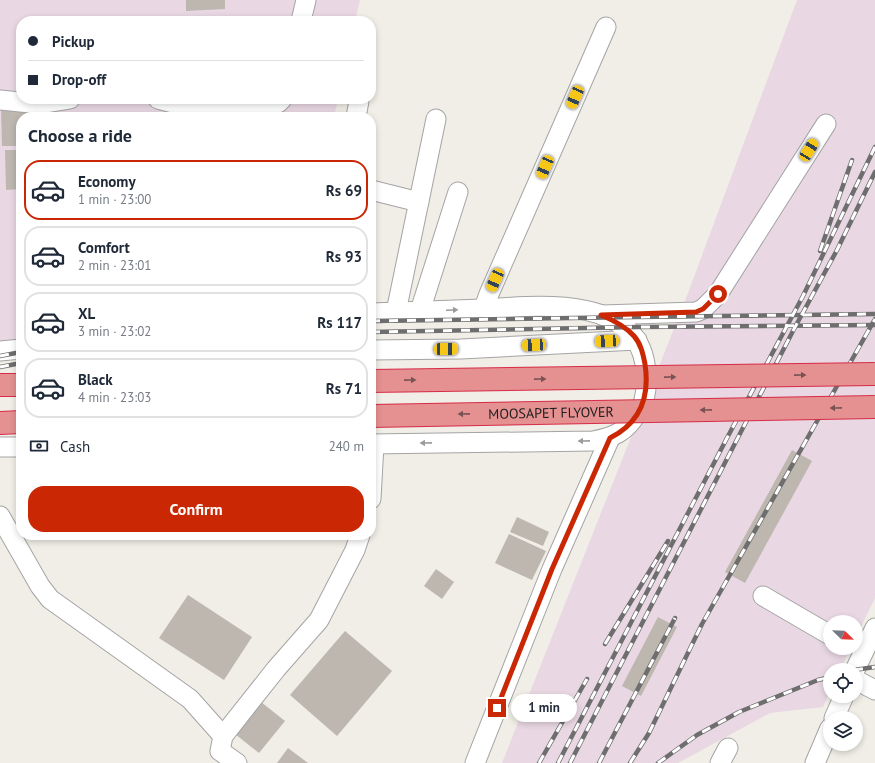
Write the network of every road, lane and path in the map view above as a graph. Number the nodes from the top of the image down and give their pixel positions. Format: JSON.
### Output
{"nodes":[{"id":1,"x":306,"y":0,"type":"edge"},
{"id":2,"x":302,"y":16,"type":"edge"},
{"id":3,"x":606,"y":27,"type":"dead end"},
{"id":4,"x":0,"y":100,"type":"edge"},
{"id":5,"x":16,"y":102,"type":"edge"},
{"id":6,"x":177,"y":104,"type":"edge"},
{"id":7,"x":274,"y":104,"type":"edge"},
{"id":8,"x":436,"y":119,"type":"dead end"},
{"id":9,"x":826,"y":124,"type":"dead end"},
{"id":10,"x":376,"y":191,"type":"edge"},
{"id":11,"x":458,"y":192,"type":"dead end"},
{"id":12,"x":419,"y":202,"type":"junction"},
{"id":13,"x":484,"y":308,"type":"junction"},
{"id":14,"x":420,"y":311,"type":"junction"},
{"id":15,"x":396,"y":312,"type":"junction"},
{"id":16,"x":376,"y":313,"type":"edge"},
{"id":17,"x":601,"y":315,"type":"junction"},
{"id":18,"x":637,"y":340,"type":"junction"},
{"id":19,"x":16,"y":349,"type":"edge"},
{"id":20,"x":0,"y":350,"type":"edge"},
{"id":21,"x":376,"y":350,"type":"edge"},
{"id":22,"x":875,"y":374,"type":"edge"},
{"id":23,"x":376,"y":381,"type":"edge"},
{"id":24,"x":0,"y":385,"type":"edge"},
{"id":25,"x":16,"y":385,"type":"edge"},
{"id":26,"x":875,"y":407,"type":"edge"},
{"id":27,"x":376,"y":416,"type":"edge"},
{"id":28,"x":16,"y":422,"type":"edge"},
{"id":29,"x":0,"y":423,"type":"edge"},
{"id":30,"x":610,"y":438,"type":"junction"},
{"id":31,"x":376,"y":444,"type":"edge"},
{"id":32,"x":0,"y":447,"type":"edge"},
{"id":33,"x":16,"y":447,"type":"edge"},
{"id":34,"x":0,"y":516,"type":"edge"},
{"id":35,"x":358,"y":540,"type":"edge"},
{"id":36,"x":763,"y":596,"type":"dead end"},
{"id":37,"x":875,"y":628,"type":"edge"},
{"id":38,"x":823,"y":632,"type":"edge"},
{"id":39,"x":856,"y":657,"type":"edge"},
{"id":40,"x":863,"y":684,"type":"edge"},
{"id":41,"x":875,"y":690,"type":"edge"},
{"id":42,"x":223,"y":736,"type":"junction"},
{"id":43,"x":823,"y":744,"type":"edge"},
{"id":44,"x":237,"y":763,"type":"edge"},
{"id":45,"x":475,"y":763,"type":"edge"},
{"id":46,"x":815,"y":763,"type":"edge"}],
"edges":[{"from":1,"to":2,"type":"street"},
{"from":3,"to":13,"type":"street"},
{"from":4,"to":5,"type":"street"},
{"from":6,"to":7,"type":"street"},
{"from":8,"to":12,"type":"street"},
{"from":9,"to":17,"type":"street"},
{"from":10,"to":12,"type":"street"},
{"from":11,"to":14,"type":"street"},
{"from":12,"to":15,"type":"street"},
{"from":14,"to":13,"type":"street","one_way":true},
{"from":13,"to":17,"type":"street"},
{"from":14,"to":15,"type":"street"},
{"from":15,"to":16,"type":"street"},
{"from":17,"to":18,"type":"street"},
{"from":18,"to":21,"type":"street"},
{"from":18,"to":30,"type":"street"},
{"from":19,"to":20,"type":"street"},
{"from":23,"to":22,"type":"highway","one_way":true,"bridge":true},
{"from":24,"to":25,"type":"highway"},
{"from":26,"to":27,"type":"highway","name":"MOOSAPET FLYOVER","one_way":true,"bridge":true},
{"from":28,"to":29,"type":"highway"},
{"from":30,"to":31,"type":"street","one_way":true},
{"from":30,"to":45,"type":"street"},
{"from":32,"to":33,"type":"street"},
{"from":34,"to":42,"type":"street"},
{"from":35,"to":42,"type":"street"},
{"from":36,"to":38,"type":"street"},
{"from":37,"to":39,"type":"street"},
{"from":40,"to":41,"type":"street"},
{"from":42,"to":44,"type":"street"},
{"from":43,"to":46,"type":"street"}]}
